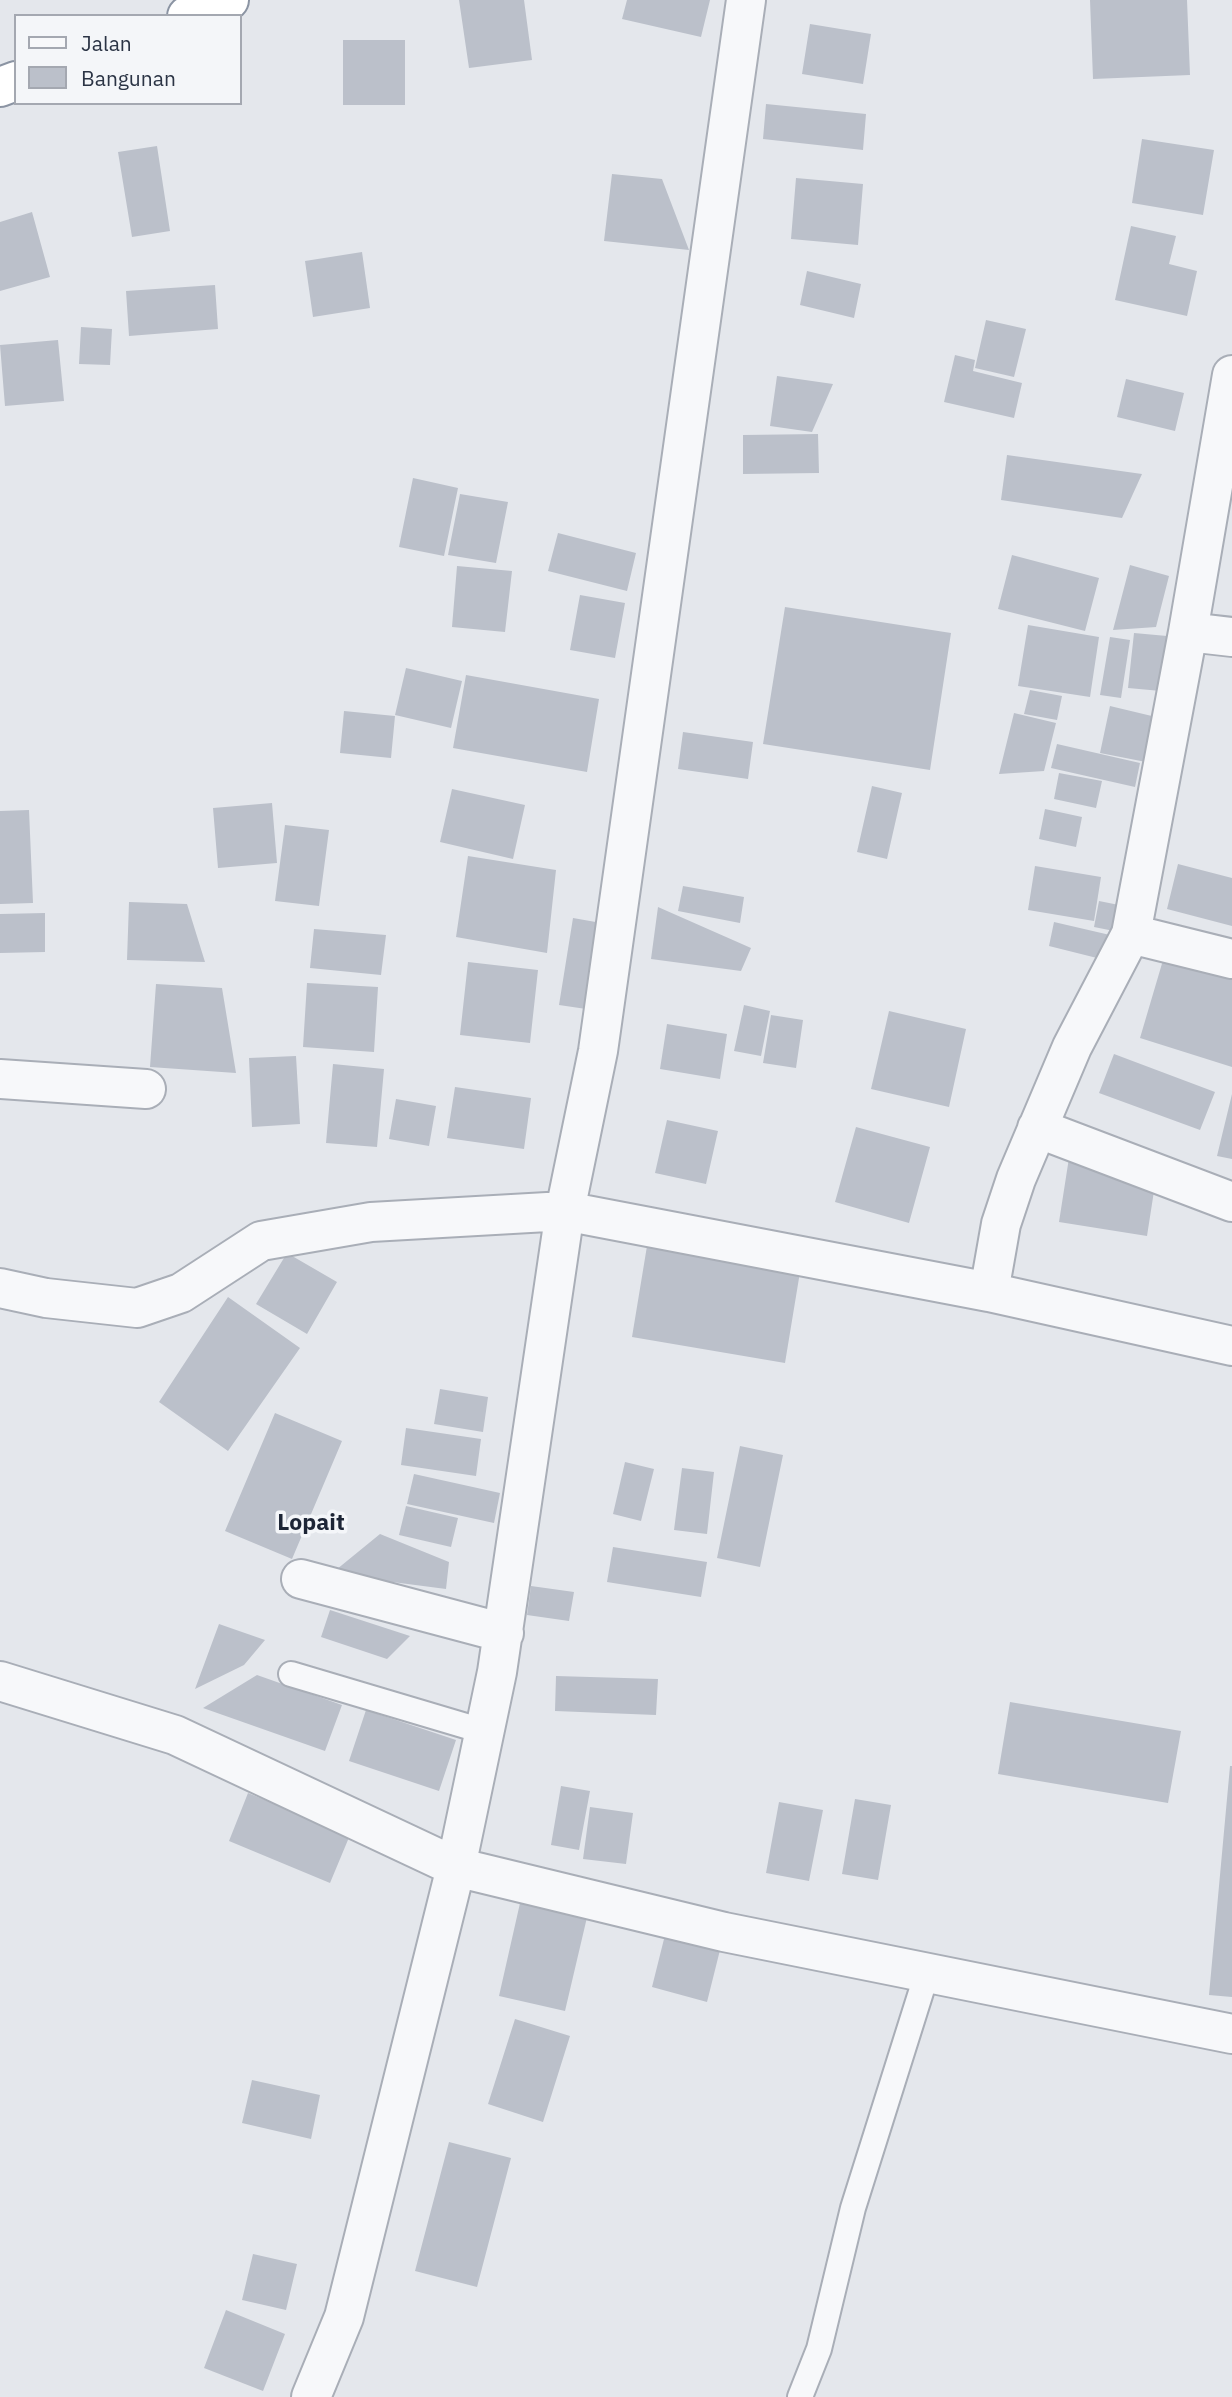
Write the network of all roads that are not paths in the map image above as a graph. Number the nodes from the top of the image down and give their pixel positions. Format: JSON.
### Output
{"nodes":[{"id":1,"x":229,"y":0,"type":"edge"},
{"id":2,"x":746,"y":0,"type":"edge"},
{"id":3,"x":192,"y":14,"type":"edge"},
{"id":4,"x":1232,"y":375,"type":"edge"},
{"id":5,"x":1188,"y":632,"type":"junction"},
{"id":6,"x":1232,"y":638,"type":"edge"},
{"id":7,"x":1131,"y":934,"type":"junction"},
{"id":8,"x":1232,"y":960,"type":"edge"},
{"id":9,"x":0,"y":1079,"type":"edge"},
{"id":10,"x":146,"y":1089,"type":"dead end"},
{"id":11,"x":1037,"y":1128,"type":"junction"},
{"id":12,"x":1232,"y":1202,"type":"edge"},
{"id":13,"x":565,"y":1212,"type":"junction"},
{"id":14,"x":0,"y":1289,"type":"edge"},
{"id":15,"x":989,"y":1292,"type":"junction"},
{"id":16,"x":1232,"y":1346,"type":"edge"},
{"id":17,"x":301,"y":1579,"type":"dead end"},
{"id":18,"x":503,"y":1633,"type":"junction"},
{"id":19,"x":291,"y":1674,"type":"dead end"},
{"id":20,"x":0,"y":1681,"type":"edge"},
{"id":21,"x":486,"y":1732,"type":"junction"},
{"id":22,"x":456,"y":1867,"type":"junction"},
{"id":23,"x":927,"y":1973,"type":"junction"},
{"id":24,"x":1232,"y":2035,"type":"edge"},
{"id":25,"x":311,"y":2397,"type":"edge"},
{"id":26,"x":800,"y":2397,"type":"edge"}],
"edges":[{"from":1,"to":3,"type":"highway"},
{"from":2,"to":13,"type":"street"},
{"from":4,"to":5,"type":"street"},
{"from":5,"to":6,"type":"street"},
{"from":5,"to":7,"type":"street"},
{"from":7,"to":8,"type":"street"},
{"from":7,"to":11,"type":"street"},
{"from":9,"to":10,"type":"street"},
{"from":11,"to":12,"type":"street"},
{"from":11,"to":15,"type":"street"},
{"from":13,"to":14,"type":"street"},
{"from":13,"to":15,"type":"street"},
{"from":13,"to":18,"type":"street"},
{"from":15,"to":16,"type":"street"},
{"from":17,"to":18,"type":"street"},
{"from":18,"to":21,"type":"street"},
{"from":19,"to":21,"type":"lane"},
{"from":20,"to":22,"type":"street"},
{"from":21,"to":22,"type":"street"},
{"from":22,"to":23,"type":"street"},
{"from":22,"to":25,"type":"street"},
{"from":23,"to":24,"type":"street"},
{"from":23,"to":26,"type":"lane"}]}
